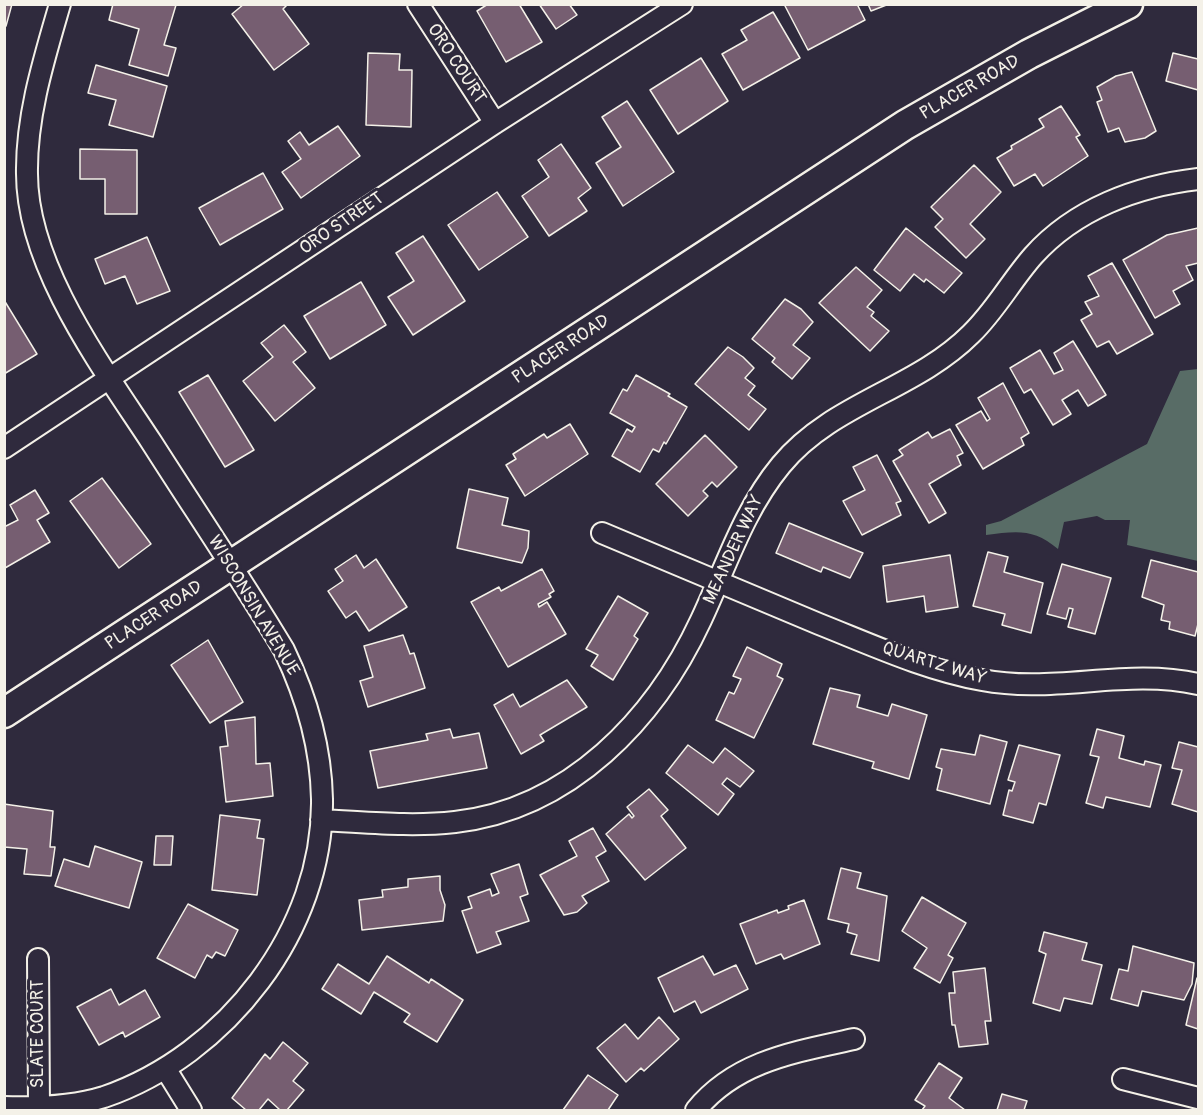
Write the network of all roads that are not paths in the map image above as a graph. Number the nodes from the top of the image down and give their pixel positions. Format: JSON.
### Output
{"nodes":[{"id":1,"x":60,"y":4,"type":"edge"},
{"id":2,"x":418,"y":4,"type":"edge"},
{"id":3,"x":682,"y":4,"type":"edge"},
{"id":4,"x":1128,"y":4,"type":"edge"},
{"id":5,"x":495,"y":123,"type":"junction"},
{"id":6,"x":1198,"y":179,"type":"edge"},
{"id":7,"x":110,"y":379,"type":"junction"},
{"id":8,"x":4,"y":448,"type":"edge"},
{"id":9,"x":602,"y":533,"type":"dead end"},
{"id":10,"x":231,"y":566,"type":"junction"},
{"id":11,"x":718,"y":582,"type":"junction"},
{"id":12,"x":1198,"y":684,"type":"edge"},
{"id":13,"x":4,"y":713,"type":"edge"},
{"id":14,"x":321,"y":820,"type":"junction"},
{"id":15,"x":38,"y":960,"type":"dead end"},
{"id":16,"x":854,"y":1039,"type":"dead end"},
{"id":17,"x":165,"y":1068,"type":"junction"},
{"id":18,"x":1123,"y":1078,"type":"dead end"},
{"id":19,"x":1198,"y":1098,"type":"edge"},
{"id":20,"x":4,"y":1107,"type":"edge"},
{"id":21,"x":39,"y":1108,"type":"junction"},
{"id":22,"x":191,"y":1110,"type":"edge"},
{"id":23,"x":696,"y":1110,"type":"edge"}],
"edges":[{"from":1,"to":7,"type":"street","name":"WISCONSIN AVENUE"},
{"from":2,"to":5,"type":"street","name":"ORO COURT"},
{"from":3,"to":5,"type":"street","name":"ORO STREET"},
{"from":4,"to":10,"type":"main road","name":"PLACER ROAD"},
{"from":5,"to":7,"type":"street","name":"ORO STREET"},
{"from":6,"to":11,"type":"street","name":"MEANDER WAY"},
{"from":7,"to":8,"type":"street","name":"ORO STREET"},
{"from":7,"to":10,"type":"street","name":"WISCONSIN AVENUE"},
{"from":9,"to":11,"type":"street","name":"QUARTZ WAY"},
{"from":10,"to":13,"type":"main road","name":"PLACER ROAD"},
{"from":10,"to":14,"type":"street","name":"WISCONSIN AVENUE"},
{"from":11,"to":12,"type":"street","name":"QUARTZ WAY"},
{"from":11,"to":14,"type":"street","name":"MEANDER WAY"},
{"from":14,"to":17,"type":"street","name":"WISCONSIN AVENUE"},
{"from":15,"to":21,"type":"street","name":"SLATE COURT"},
{"from":16,"to":23,"type":"street"},
{"from":17,"to":21,"type":"street","name":"WISCONSIN AVENUE"},
{"from":17,"to":22,"type":"street"},
{"from":18,"to":19,"type":"street"},
{"from":20,"to":21,"type":"street","name":"WISCONSIN AVENUE"}]}
